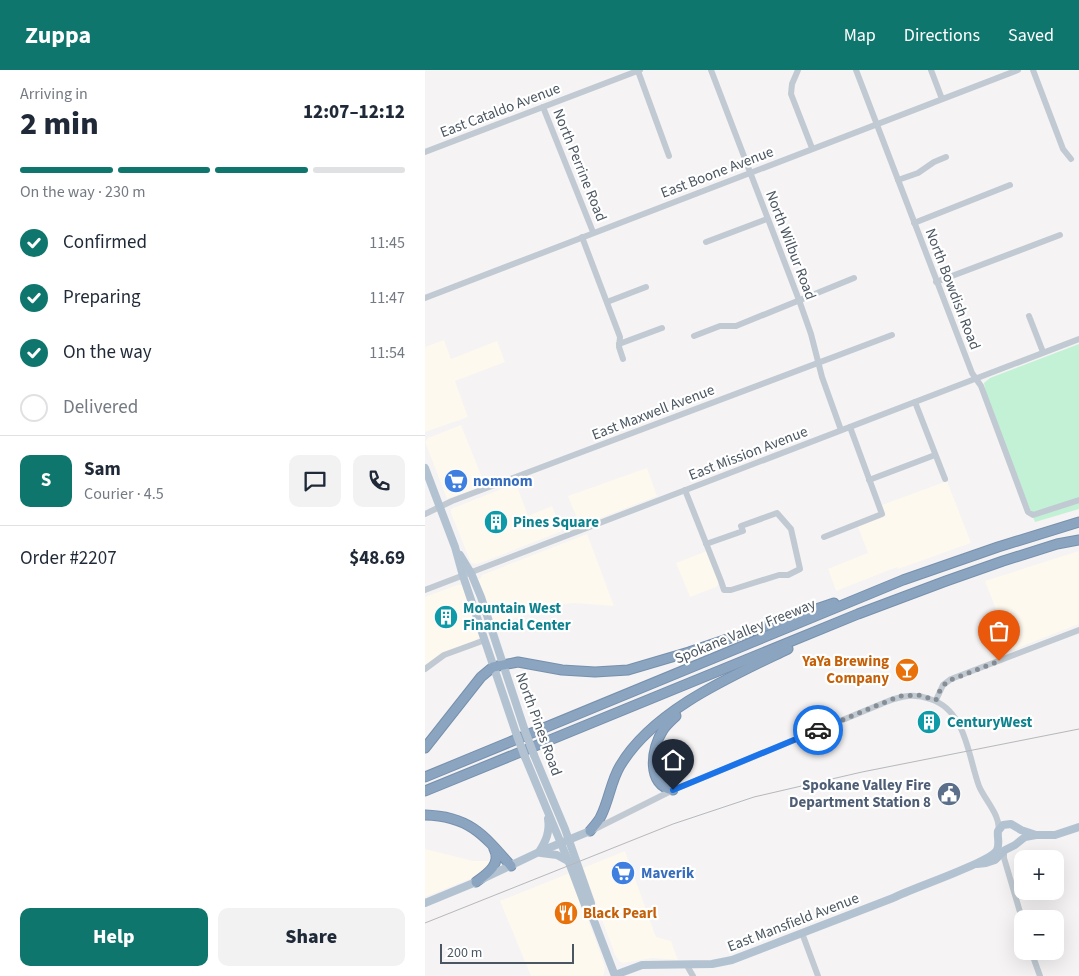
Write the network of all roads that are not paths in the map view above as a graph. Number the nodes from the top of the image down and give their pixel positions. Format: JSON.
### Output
{"nodes":[{"id":1,"x":639,"y":70,"type":"edge"},
{"id":2,"x":711,"y":70,"type":"edge"},
{"id":3,"x":798,"y":70,"type":"edge"},
{"id":4,"x":856,"y":70,"type":"edge"},
{"id":5,"x":931,"y":70,"type":"edge"},
{"id":6,"x":1018,"y":70,"type":"edge"},
{"id":7,"x":1033,"y":70,"type":"edge"},
{"id":8,"x":942,"y":98,"type":"junction"},
{"id":9,"x":543,"y":107,"type":"junction"},
{"id":10,"x":877,"y":124,"type":"junction"},
{"id":11,"x":812,"y":148,"type":"junction"},
{"id":12,"x":425,"y":152,"type":"edge"},
{"id":13,"x":669,"y":156,"type":"dead end"},
{"id":14,"x":946,"y":157,"type":"dead end"},
{"id":15,"x":1071,"y":159,"type":"dead end"},
{"id":16,"x":749,"y":173,"type":"junction"},
{"id":17,"x":898,"y":180,"type":"junction"},
{"id":18,"x":1010,"y":185,"type":"dead end"},
{"id":19,"x":767,"y":219,"type":"junction"},
{"id":20,"x":914,"y":223,"type":"junction"},
{"id":21,"x":593,"y":232,"type":"junction"},
{"id":22,"x":1060,"y":235,"type":"dead end"},
{"id":23,"x":582,"y":237,"type":"junction"},
{"id":24,"x":706,"y":242,"type":"dead end"},
{"id":25,"x":854,"y":278,"type":"dead end"},
{"id":26,"x":936,"y":282,"type":"junction"},
{"id":27,"x":646,"y":287,"type":"dead end"},
{"id":28,"x":425,"y":298,"type":"edge"},
{"id":29,"x":799,"y":300,"type":"junction"},
{"id":30,"x":607,"y":302,"type":"junction"},
{"id":31,"x":1029,"y":316,"type":"dead end"},
{"id":32,"x":662,"y":328,"type":"dead end"},
{"id":33,"x":891,"y":335,"type":"dead end"},
{"id":34,"x":693,"y":336,"type":"dead end"},
{"id":35,"x":1079,"y":338,"type":"edge"},
{"id":36,"x":619,"y":344,"type":"junction"},
{"id":37,"x":1043,"y":352,"type":"junction"},
{"id":38,"x":623,"y":359,"type":"dead end"},
{"id":39,"x":819,"y":363,"type":"junction"},
{"id":40,"x":975,"y":378,"type":"junction"},
{"id":41,"x":915,"y":402,"type":"junction"},
{"id":42,"x":850,"y":427,"type":"junction"},
{"id":43,"x":841,"y":430,"type":"junction"},
{"id":44,"x":935,"y":455,"type":"junction"},
{"id":45,"x":425,"y":468,"type":"edge"},
{"id":46,"x":945,"y":479,"type":"dead end"},
{"id":47,"x":869,"y":480,"type":"junction"},
{"id":48,"x":685,"y":490,"type":"junction"},
{"id":49,"x":1079,"y":500,"type":"edge"},
{"id":50,"x":440,"y":507,"type":"junction"},
{"id":51,"x":425,"y":514,"type":"edge"},
{"id":52,"x":1079,"y":522,"type":"edge"},
{"id":53,"x":824,"y":536,"type":"dead end"},
{"id":54,"x":1079,"y":540,"type":"edge"},
{"id":55,"x":706,"y":544,"type":"junction"},
{"id":56,"x":467,"y":574,"type":"junction"},
{"id":57,"x":903,"y":580,"type":"junction"},
{"id":58,"x":425,"y":590,"type":"edge"},
{"id":59,"x":858,"y":614,"type":"junction"},
{"id":60,"x":1079,"y":630,"type":"edge"},
{"id":61,"x":485,"y":640,"type":"junction"},
{"id":62,"x":498,"y":666,"type":"junction"},
{"id":63,"x":425,"y":669,"type":"edge"},
{"id":64,"x":711,"y":686,"type":"junction"},
{"id":65,"x":936,"y":700,"type":"junction"},
{"id":66,"x":425,"y":748,"type":"edge"},
{"id":67,"x":425,"y":777,"type":"edge"},
{"id":68,"x":673,"y":790,"type":"junction"},
{"id":69,"x":425,"y":791,"type":"edge"},
{"id":70,"x":993,"y":810,"type":"junction"},
{"id":71,"x":547,"y":812,"type":"junction"},
{"id":72,"x":425,"y":815,"type":"edge"},
{"id":73,"x":1014,"y":826,"type":"junction"},
{"id":74,"x":1079,"y":827,"type":"edge"},
{"id":75,"x":590,"y":832,"type":"junction"},
{"id":76,"x":998,"y":834,"type":"junction"},
{"id":77,"x":1036,"y":835,"type":"junction"},
{"id":78,"x":569,"y":840,"type":"junction"},
{"id":79,"x":490,"y":842,"type":"junction"},
{"id":80,"x":561,"y":843,"type":"junction"},
{"id":81,"x":1011,"y":846,"type":"junction"},
{"id":82,"x":539,"y":852,"type":"junction"},
{"id":83,"x":998,"y":858,"type":"junction"},
{"id":84,"x":572,"y":861,"type":"junction"},
{"id":85,"x":977,"y":864,"type":"junction"},
{"id":86,"x":1006,"y":864,"type":"junction"},
{"id":87,"x":511,"y":866,"type":"junction"},
{"id":88,"x":477,"y":882,"type":"junction"},
{"id":89,"x":425,"y":903,"type":"edge"},
{"id":90,"x":1019,"y":910,"type":"edge"},
{"id":91,"x":802,"y":933,"type":"junction"},
{"id":92,"x":1034,"y":960,"type":"edge"},
{"id":93,"x":686,"y":964,"type":"junction"},
{"id":94,"x":614,"y":976,"type":"edge"},
{"id":95,"x":693,"y":976,"type":"edge"},
{"id":96,"x":818,"y":976,"type":"edge"},
{"id":97,"x":1040,"y":976,"type":"edge"}],
"edges":[{"from":1,"to":9,"type":"street","name":"East Cataldo Avenue"},
{"from":1,"to":13,"type":"street"},
{"from":2,"to":16,"type":"street","name":"North Wilbur Road"},
{"from":3,"to":11,"type":"street"},
{"from":4,"to":10,"type":"street","name":"North Bowdish Road"},
{"from":5,"to":8,"type":"street"},
{"from":6,"to":8,"type":"street","name":"East Boone Avenue"},
{"from":7,"to":15,"type":"street"},
{"from":8,"to":10,"type":"street","name":"East Boone Avenue"},
{"from":9,"to":12,"type":"street","name":"East Cataldo Avenue"},
{"from":9,"to":21,"type":"street","name":"North Perrine Road"},
{"from":10,"to":11,"type":"street","name":"East Boone Avenue"},
{"from":10,"to":17,"type":"street","name":"North Bowdish Road"},
{"from":11,"to":16,"type":"street","name":"East Boone Avenue"},
{"from":14,"to":17,"type":"street"},
{"from":16,"to":19,"type":"street","name":"North Wilbur Road"},
{"from":16,"to":21,"type":"street","name":"East Boone Avenue"},
{"from":17,"to":20,"type":"street","name":"North Bowdish Road"},
{"from":18,"to":20,"type":"street"},
{"from":19,"to":24,"type":"street"},
{"from":19,"to":29,"type":"street","name":"North Wilbur Road"},
{"from":20,"to":26,"type":"street","name":"North Bowdish Road"},
{"from":21,"to":23,"type":"street","name":"East Boone Avenue"},
{"from":22,"to":26,"type":"street"},
{"from":23,"to":28,"type":"street","name":"East Boone Avenue"},
{"from":23,"to":30,"type":"street"},
{"from":25,"to":29,"type":"street"},
{"from":26,"to":40,"type":"street","name":"North Bowdish Road"},
{"from":27,"to":30,"type":"street"},
{"from":29,"to":34,"type":"street"},
{"from":29,"to":39,"type":"street","name":"North Wilbur Road"},
{"from":30,"to":36,"type":"street"},
{"from":31,"to":37,"type":"street"},
{"from":32,"to":36,"type":"street"},
{"from":33,"to":39,"type":"street","name":"East Maxwell Avenue"},
{"from":35,"to":37,"type":"street","name":"East Mission Avenue"},
{"from":36,"to":38,"type":"street"},
{"from":37,"to":40,"type":"street","name":"East Mission Avenue"},
{"from":39,"to":43,"type":"street","name":"North Wilbur Road"},
{"from":39,"to":50,"type":"street","name":"East Maxwell Avenue"},
{"from":40,"to":41,"type":"street","name":"East Mission Avenue"},
{"from":40,"to":49,"type":"street","name":"North Bowdish Road"},
{"from":41,"to":42,"type":"street","name":"East Mission Avenue"},
{"from":41,"to":44,"type":"street"},
{"from":42,"to":43,"type":"street","name":"East Mission Avenue"},
{"from":42,"to":47,"type":"street"},
{"from":43,"to":48,"type":"street","name":"East Mission Avenue"},
{"from":44,"to":46,"type":"street"},
{"from":44,"to":47,"type":"street"},
{"from":45,"to":50,"type":"main road","name":"North Pines Road"},
{"from":47,"to":53,"type":"street"},
{"from":48,"to":55,"type":"street"},
{"from":48,"to":56,"type":"street","name":"East Mission Avenue"},
{"from":50,"to":51,"type":"street","name":"East Maxwell Avenue"},
{"from":50,"to":56,"type":"main road","name":"North Pines Road"},
{"from":52,"to":57,"type":"highway","name":"Spokane Valley Freeway"},
{"from":54,"to":59,"type":"highway","name":"Spokane Valley Freeway"},
{"from":55,"to":55,"type":"street"},
{"from":56,"to":58,"type":"street","name":"East Mission Avenue"},
{"from":56,"to":61,"type":"main road","name":"North Pines Road"},
{"from":56,"to":62,"type":"main road","name":"North Pines Road"},
{"from":57,"to":62,"type":"highway"},
{"from":57,"to":67,"type":"highway","name":"Spokane Valley Freeway"},
{"from":59,"to":64,"type":"highway"},
{"from":59,"to":69,"type":"highway","name":"Spokane Valley Freeway"},
{"from":60,"to":65,"type":"street"},
{"from":61,"to":62,"type":"main road","name":"North Pines Road"},
{"from":61,"to":63,"type":"street"},
{"from":62,"to":66,"type":"highway"},
{"from":62,"to":71,"type":"main road","name":"North Pines Road","bridge":true},
{"from":62,"to":78,"type":"main road","name":"North Pines Road","bridge":true},
{"from":64,"to":68,"type":"highway"},
{"from":64,"to":75,"type":"highway"},
{"from":65,"to":68,"type":"street"},
{"from":65,"to":70,"type":"street"},
{"from":68,"to":75,"type":"street"},
{"from":70,"to":73,"type":"street"},
{"from":70,"to":76,"type":"street"},
{"from":71,"to":80,"type":"main road","name":"North Pines Road"},
{"from":71,"to":82,"type":"main road"},
{"from":72,"to":79,"type":"highway"},
{"from":73,"to":76,"type":"main road"},
{"from":73,"to":77,"type":"main road"},
{"from":73,"to":81,"type":"main road"},
{"from":74,"to":77,"type":"main road"},
{"from":75,"to":78,"type":"main road"},
{"from":75,"to":84,"type":"main road"},
{"from":76,"to":81,"type":"main road"},
{"from":76,"to":85,"type":"main road","name":"East Mansfield Avenue"},
{"from":77,"to":81,"type":"main road"},
{"from":78,"to":80,"type":"main road"},
{"from":78,"to":84,"type":"main road","name":"North Pines Road"},
{"from":79,"to":87,"type":"highway"},
{"from":79,"to":88,"type":"highway"},
{"from":80,"to":82,"type":"main road"},
{"from":80,"to":84,"type":"main road","name":"North Pines Road"},
{"from":81,"to":83,"type":"main road"},
{"from":81,"to":86,"type":"street"},
{"from":82,"to":84,"type":"main road"},
{"from":82,"to":87,"type":"main road"},
{"from":83,"to":85,"type":"main road","name":"East Mansfield Avenue"},
{"from":83,"to":86,"type":"street"},
{"from":84,"to":94,"type":"main road","name":"North Pines Road"},
{"from":85,"to":91,"type":"main road","name":"East Mansfield Avenue"},
{"from":86,"to":90,"type":"street"},
{"from":87,"to":88,"type":"main road"},
{"from":88,"to":89,"type":"main road"},
{"from":91,"to":93,"type":"main road","name":"East Mansfield Avenue"},
{"from":91,"to":96,"type":"street"},
{"from":92,"to":97,"type":"street"},
{"from":93,"to":94,"type":"main road","name":"East Mansfield Avenue"},
{"from":93,"to":95,"type":"street"}]}
